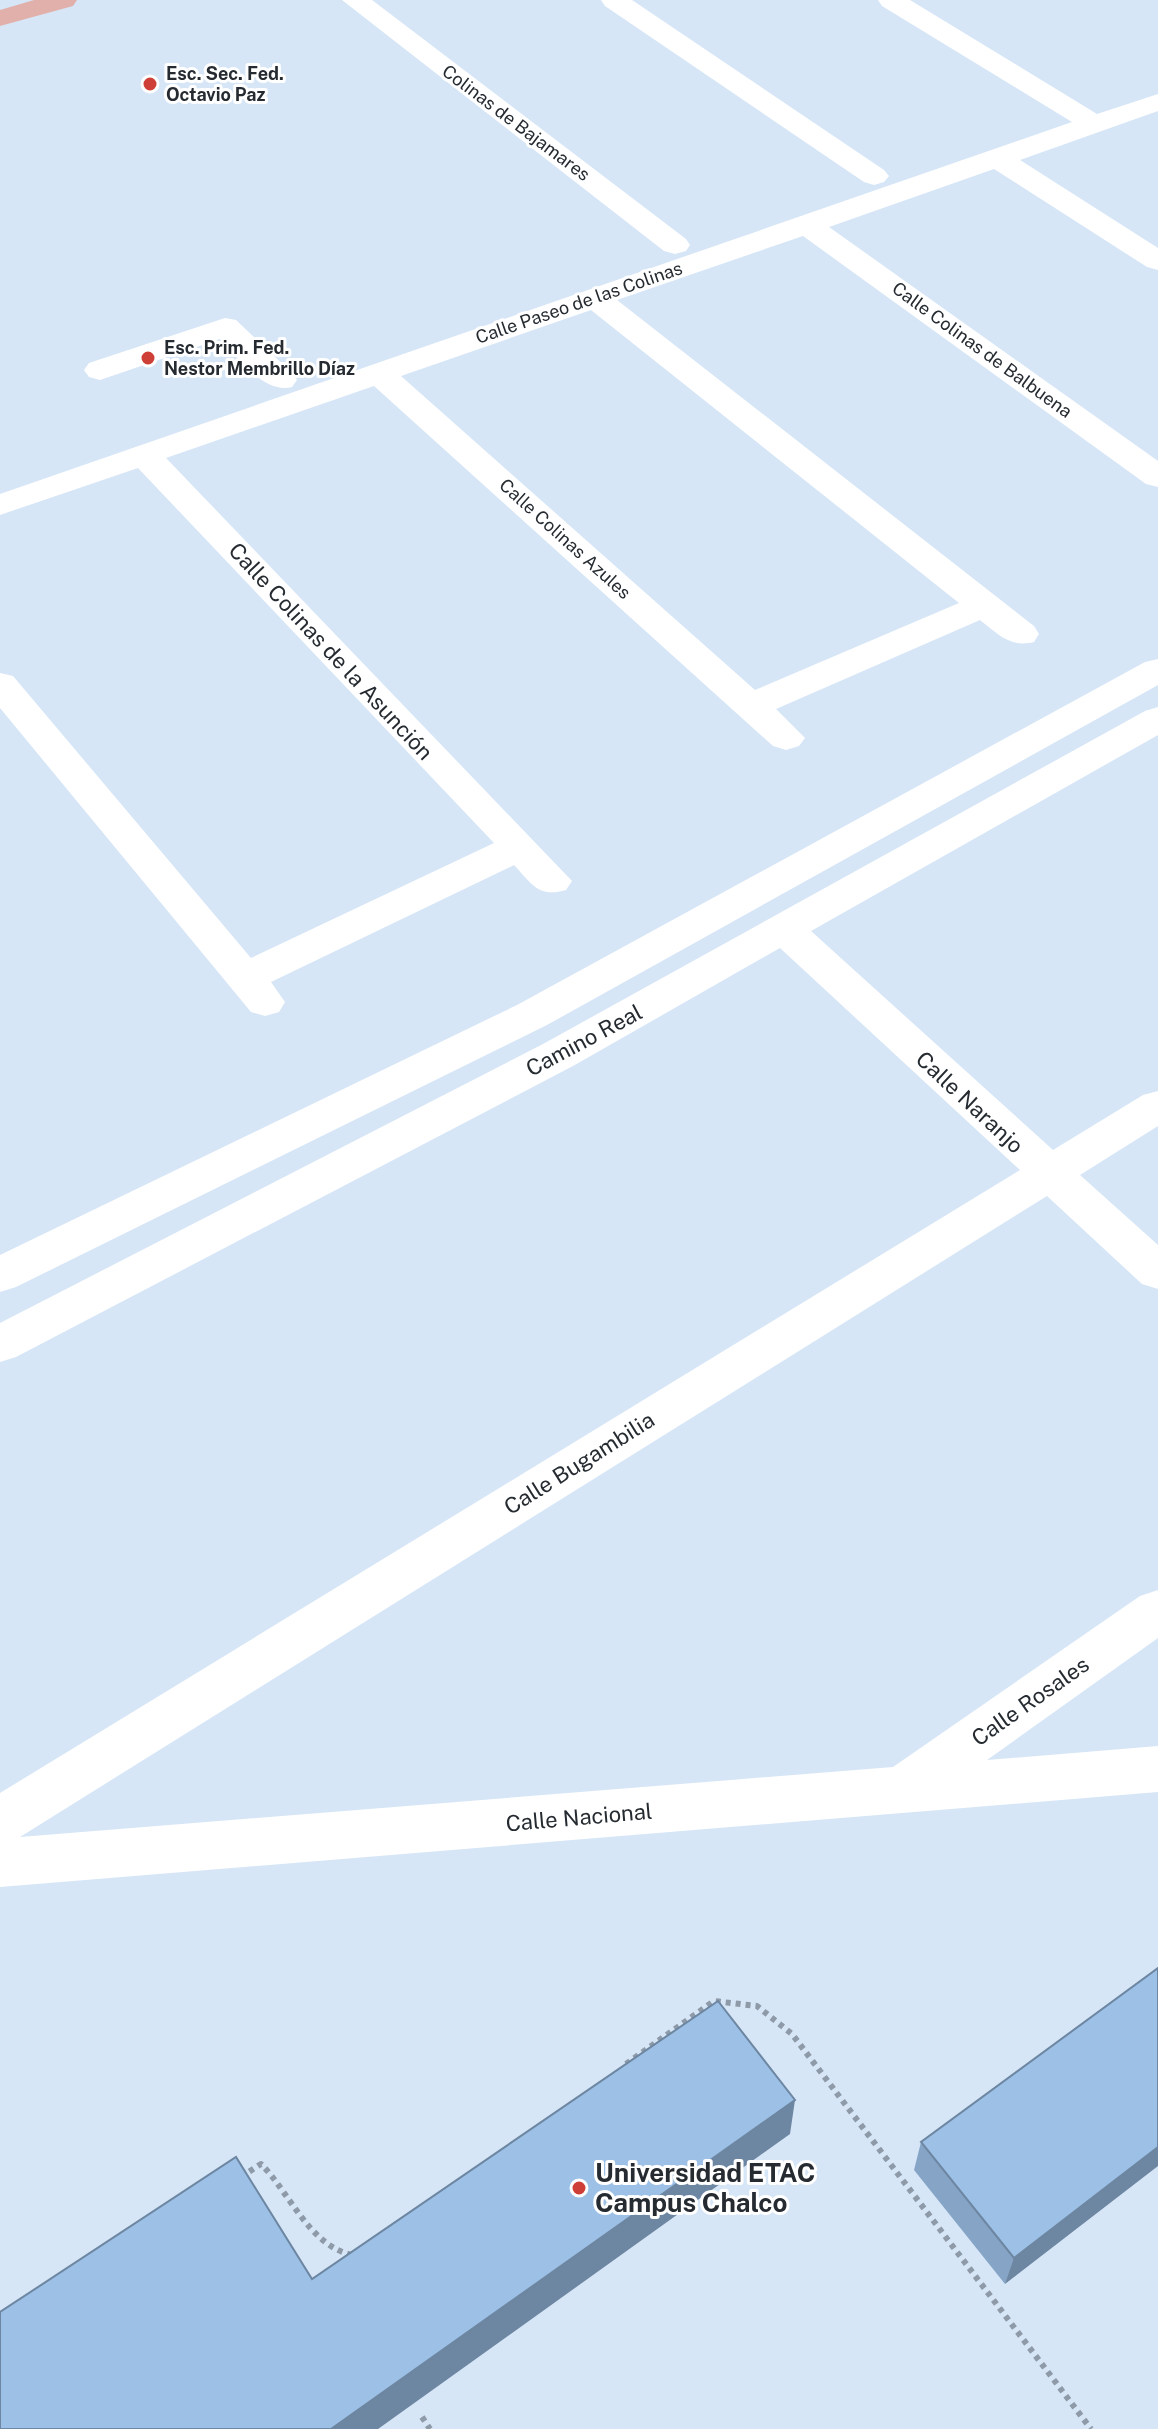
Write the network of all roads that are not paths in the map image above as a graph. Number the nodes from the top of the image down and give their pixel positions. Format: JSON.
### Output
{"nodes":[{"id":1,"x":64,"y":0,"type":"edge"},
{"id":2,"x":614,"y":0,"type":"edge"},
{"id":3,"x":891,"y":0,"type":"edge"},
{"id":4,"x":359,"y":1,"type":"edge"},
{"id":5,"x":0,"y":18,"type":"edge"},
{"id":6,"x":1158,"y":78,"type":"edge"},
{"id":7,"x":1158,"y":102,"type":"edge"},
{"id":8,"x":1081,"y":116,"type":"junction"},
{"id":9,"x":997,"y":158,"type":"junction"},
{"id":10,"x":874,"y":176,"type":"junction"},
{"id":11,"x":806,"y":224,"type":"junction"},
{"id":12,"x":675,"y":245,"type":"junction"},
{"id":13,"x":1158,"y":261,"type":"edge"},
{"id":14,"x":595,"y":298,"type":"junction"},
{"id":15,"x":100,"y":370,"type":"dead end"},
{"id":16,"x":379,"y":373,"type":"junction"},
{"id":17,"x":281,"y":380,"type":"junction"},
{"id":18,"x":144,"y":455,"type":"junction"},
{"id":19,"x":1158,"y":477,"type":"edge"},
{"id":20,"x":1,"y":496,"type":"edge"},
{"id":21,"x":984,"y":605,"type":"junction"},
{"id":22,"x":1021,"y":634,"type":"dead end"},
{"id":23,"x":1158,"y":670,"type":"edge"},
{"id":24,"x":0,"y":684,"type":"edge"},
{"id":25,"x":751,"y":706,"type":"junction"},
{"id":26,"x":1158,"y":719,"type":"edge"},
{"id":27,"x":786,"y":738,"type":"dead end"},
{"id":28,"x":517,"y":848,"type":"junction"},
{"id":29,"x":552,"y":881,"type":"dead end"},
{"id":30,"x":785,"y":930,"type":"junction"},
{"id":31,"x":1158,"y":1106,"type":"edge"},
{"id":32,"x":1047,"y":1173,"type":"junction"},
{"id":33,"x":1158,"y":1272,"type":"edge"},
{"id":34,"x":0,"y":1275,"type":"edge"},
{"id":35,"x":0,"y":1344,"type":"edge"},
{"id":36,"x":1158,"y":1611,"type":"edge"},
{"id":37,"x":1158,"y":1769,"type":"edge"},
{"id":38,"x":901,"y":1791,"type":"junction"},
{"id":39,"x":0,"y":1821,"type":"edge"},
{"id":40,"x":0,"y":1863,"type":"edge"}],
"edges":[{"from":1,"to":5,"type":"main road"},
{"from":2,"to":10,"type":"street"},
{"from":3,"to":8,"type":"street"},
{"from":4,"to":12,"type":"street","name":"Colinas de Bajamares"},
{"from":6,"to":8,"type":"street","name":"Calle Paseo de las Colinas"},
{"from":7,"to":8,"type":"street","name":"Calle Paseo de las Colinas"},
{"from":8,"to":9,"type":"street","name":"Calle Paseo de las Colinas"},
{"from":8,"to":10,"type":"street","name":"Calle Paseo de las Colinas"},
{"from":9,"to":11,"type":"street","name":"Calle Paseo de las Colinas"},
{"from":9,"to":13,"type":"street"},
{"from":10,"to":12,"type":"street","name":"Calle Paseo de las Colinas"},
{"from":11,"to":14,"type":"street","name":"Calle Paseo de las Colinas"},
{"from":11,"to":19,"type":"street","name":"Calle Colinas de Balbuena"},
{"from":12,"to":17,"type":"street","name":"Calle Paseo de las Colinas"},
{"from":14,"to":16,"type":"street","name":"Calle Paseo de las Colinas"},
{"from":14,"to":21,"type":"street"},
{"from":15,"to":17,"type":"street"},
{"from":16,"to":18,"type":"street","name":"Calle Paseo de las Colinas"},
{"from":16,"to":25,"type":"street","name":"Calle Colinas Azules"},
{"from":17,"to":20,"type":"street","name":"Calle Paseo de las Colinas"},
{"from":18,"to":20,"type":"street","name":"Calle Paseo de las Colinas"},
{"from":18,"to":28,"type":"street","name":"Calle Colinas de la Asunción"},
{"from":21,"to":22,"type":"street"},
{"from":21,"to":25,"type":"street"},
{"from":23,"to":34,"type":"street"},
{"from":24,"to":28,"type":"street"},
{"from":25,"to":27,"type":"street","name":"Calle Colinas Azules"},
{"from":26,"to":30,"type":"street","name":"Camino Real"},
{"from":28,"to":29,"type":"street","name":"Calle Colinas de la Asunción"},
{"from":30,"to":32,"type":"street","name":"Calle Naranjo"},
{"from":30,"to":35,"type":"street","name":"Camino Real"},
{"from":31,"to":32,"type":"street","name":"Calle Bugambilia"},
{"from":32,"to":33,"type":"street","name":"Calle Naranjo"},
{"from":32,"to":39,"type":"street","name":"Calle Bugambilia"},
{"from":36,"to":38,"type":"street","name":"Calle Rosales"},
{"from":37,"to":38,"type":"street","name":"Calle Nacional"},
{"from":38,"to":40,"type":"street","name":"Calle Nacional"}]}
